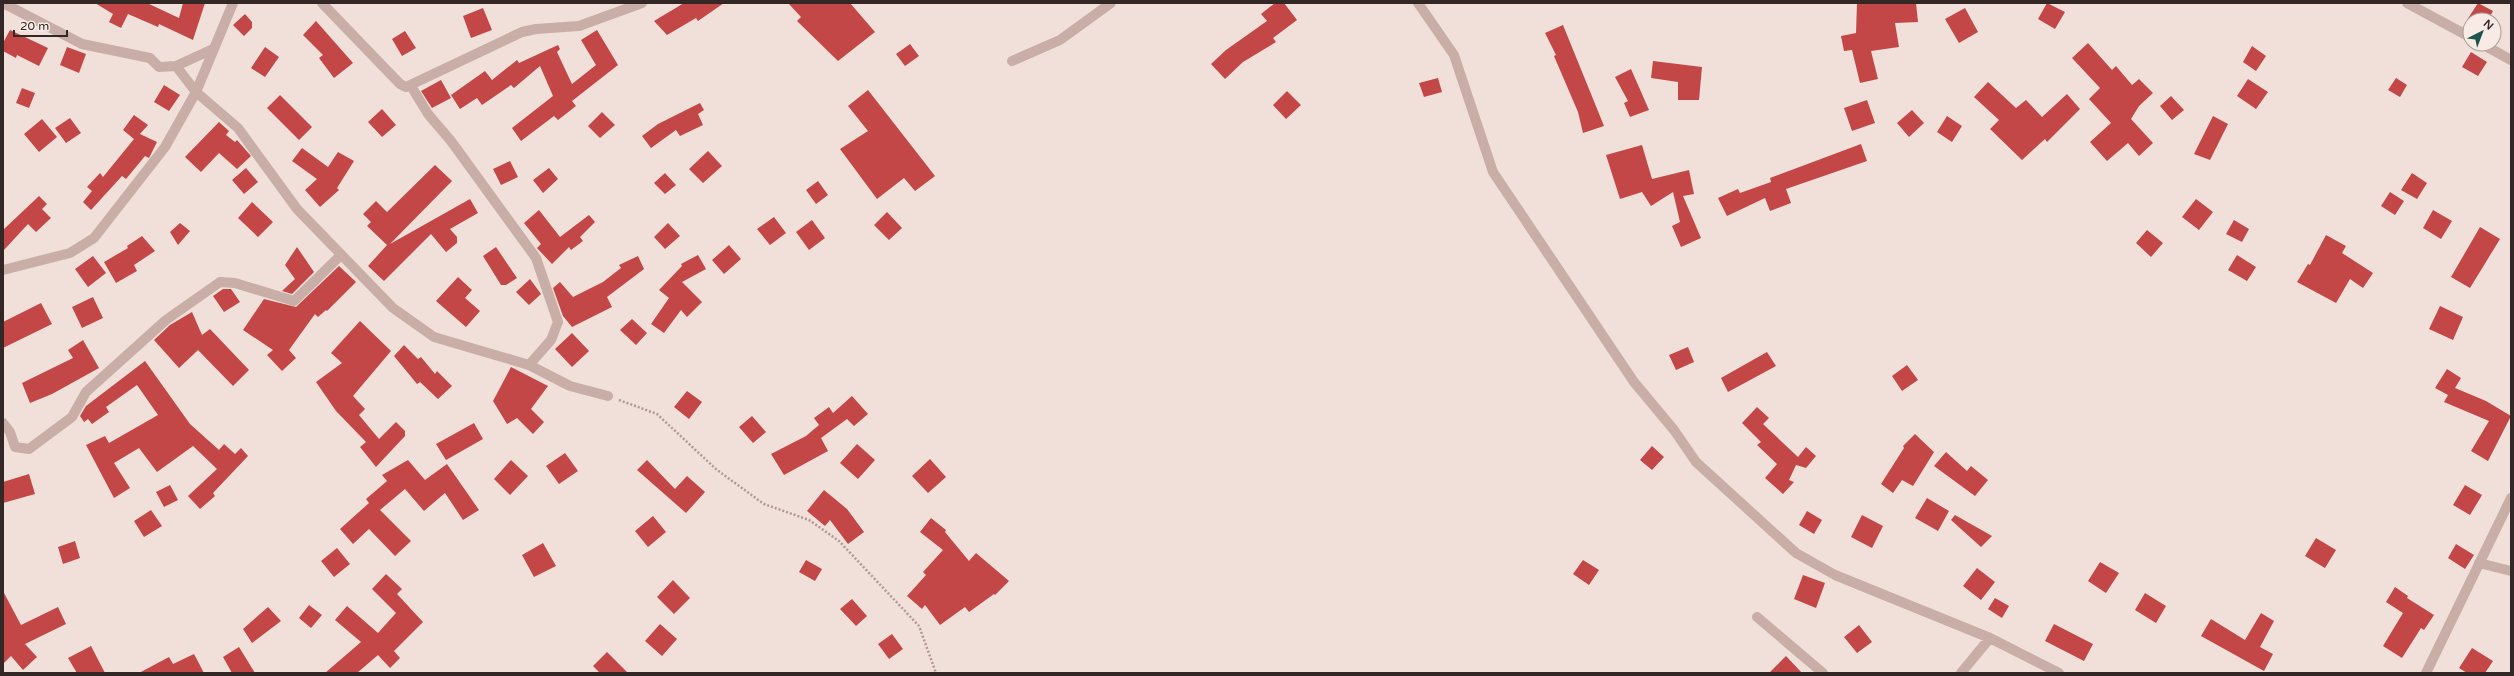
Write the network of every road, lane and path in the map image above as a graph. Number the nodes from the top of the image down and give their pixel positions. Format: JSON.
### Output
{"nodes":[{"id":1,"x":3,"y":3,"type":"edge"},
{"id":2,"x":233,"y":3,"type":"edge"},
{"id":3,"x":322,"y":3,"type":"edge"},
{"id":4,"x":642,"y":3,"type":"edge"},
{"id":5,"x":1111,"y":3,"type":"edge"},
{"id":6,"x":1418,"y":3,"type":"edge"},
{"id":7,"x":2407,"y":3,"type":"edge"},
{"id":8,"x":2462,"y":33,"type":"edge"},
{"id":9,"x":214,"y":49,"type":"junction"},
{"id":10,"x":2496,"y":52,"type":"edge"},
{"id":11,"x":2511,"y":60,"type":"edge"},
{"id":12,"x":1012,"y":61,"type":"dead end"},
{"id":13,"x":176,"y":66,"type":"junction"},
{"id":14,"x":411,"y":86,"type":"junction"},
{"id":15,"x":196,"y":92,"type":"junction"},
{"id":16,"x":340,"y":256,"type":"junction"},
{"id":17,"x":3,"y":270,"type":"edge"},
{"id":18,"x":529,"y":365,"type":"junction"},
{"id":19,"x":608,"y":396,"type":"joint"},
{"id":20,"x":3,"y":423,"type":"edge"},
{"id":21,"x":2511,"y":498,"type":"edge"},
{"id":22,"x":2478,"y":563,"type":"junction"},
{"id":23,"x":2511,"y":571,"type":"edge"},
{"id":24,"x":1757,"y":617,"type":"dead end"},
{"id":25,"x":1990,"y":638,"type":"junction"},
{"id":26,"x":936,"y":673,"type":"edge"},
{"id":27,"x":1823,"y":673,"type":"edge"},
{"id":28,"x":1961,"y":673,"type":"edge"},
{"id":29,"x":2059,"y":673,"type":"edge"},
{"id":30,"x":2426,"y":673,"type":"edge"}],
"edges":[{"from":1,"to":13,"type":"street"},
{"from":2,"to":9,"type":"street"},
{"from":3,"to":14,"type":"street"},
{"from":4,"to":14,"type":"street"},
{"from":5,"to":12,"type":"street"},
{"from":6,"to":25,"type":"street"},
{"from":7,"to":8,"type":"street"},
{"from":9,"to":13,"type":"street"},
{"from":9,"to":15,"type":"street"},
{"from":10,"to":11,"type":"street"},
{"from":13,"to":15,"type":"street"},
{"from":14,"to":18,"type":"street"},
{"from":15,"to":16,"type":"street"},
{"from":15,"to":17,"type":"street"},
{"from":16,"to":18,"type":"street"},
{"from":16,"to":20,"type":"street"},
{"from":18,"to":19,"type":"street"},
{"from":19,"to":26,"type":"path"},
{"from":21,"to":22,"type":"street"},
{"from":22,"to":23,"type":"street"},
{"from":22,"to":30,"type":"street"},
{"from":24,"to":27,"type":"street"},
{"from":25,"to":28,"type":"street"},
{"from":25,"to":29,"type":"street"}]}
